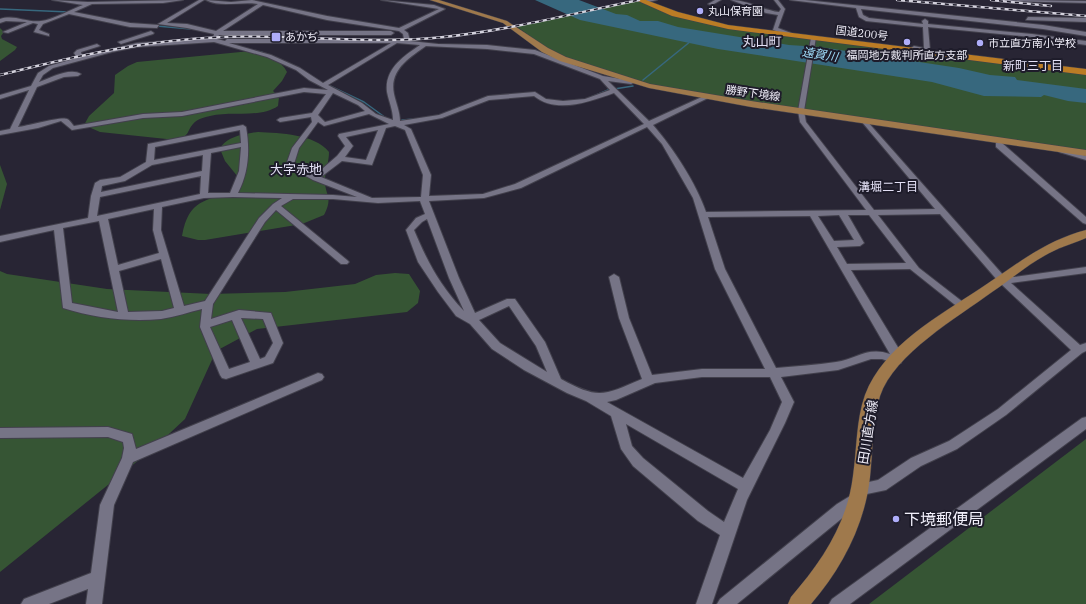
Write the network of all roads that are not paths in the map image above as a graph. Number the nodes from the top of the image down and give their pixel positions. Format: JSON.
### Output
{"nodes":[{"id":1,"x":54,"y":0,"type":"edge"},
{"id":2,"x":105,"y":0,"type":"edge"},
{"id":3,"x":181,"y":0,"type":"edge"},
{"id":4,"x":202,"y":0,"type":"edge"},
{"id":5,"x":208,"y":0,"type":"edge"},
{"id":6,"x":383,"y":0,"type":"edge"},
{"id":7,"x":433,"y":0,"type":"edge"},
{"id":8,"x":655,"y":0,"type":"edge"},
{"id":9,"x":719,"y":0,"type":"edge"},
{"id":10,"x":733,"y":0,"type":"edge"},
{"id":11,"x":776,"y":0,"type":"edge"},
{"id":12,"x":792,"y":0,"type":"edge"},
{"id":13,"x":1009,"y":0,"type":"edge"},
{"id":14,"x":156,"y":1,"type":"edge"},
{"id":15,"x":250,"y":1,"type":"edge"},
{"id":16,"x":642,"y":1,"type":"edge"},
{"id":17,"x":860,"y":1,"type":"dead end"},
{"id":18,"x":262,"y":2,"type":"edge"},
{"id":19,"x":1086,"y":2,"type":"edge"},
{"id":20,"x":92,"y":3,"type":"junction"},
{"id":21,"x":710,"y":4,"type":"dead end"},
{"id":22,"x":758,"y":4,"type":"dead end"},
{"id":23,"x":751,"y":6,"type":"junction"},
{"id":24,"x":859,"y":8,"type":"junction"},
{"id":25,"x":68,"y":12,"type":"junction"},
{"id":26,"x":781,"y":14,"type":"junction"},
{"id":27,"x":923,"y":15,"type":"junction"},
{"id":28,"x":1086,"y":20,"type":"edge"},
{"id":29,"x":0,"y":21,"type":"edge"},
{"id":30,"x":32,"y":22,"type":"junction"},
{"id":31,"x":41,"y":23,"type":"junction"},
{"id":32,"x":1007,"y":23,"type":"junction"},
{"id":33,"x":159,"y":25,"type":"junction"},
{"id":34,"x":926,"y":26,"type":"junction"},
{"id":35,"x":6,"y":29,"type":"dead end"},
{"id":36,"x":401,"y":30,"type":"junction"},
{"id":37,"x":161,"y":32,"type":"dead end"},
{"id":38,"x":1013,"y":32,"type":"junction"},
{"id":39,"x":151,"y":33,"type":"junction"},
{"id":40,"x":217,"y":33,"type":"junction"},
{"id":41,"x":1086,"y":34,"type":"edge"},
{"id":42,"x":47,"y":35,"type":"dead end"},
{"id":43,"x":802,"y":37,"type":"junction"},
{"id":44,"x":814,"y":39,"type":"junction"},
{"id":45,"x":217,"y":41,"type":"junction"},
{"id":46,"x":407,"y":41,"type":"junction"},
{"id":47,"x":394,"y":43,"type":"junction"},
{"id":48,"x":1086,"y":43,"type":"edge"},
{"id":49,"x":109,"y":44,"type":"dead end"},
{"id":50,"x":102,"y":45,"type":"dead end"},
{"id":51,"x":424,"y":45,"type":"junction"},
{"id":52,"x":900,"y":49,"type":"junction"},
{"id":53,"x":80,"y":58,"type":"junction"},
{"id":54,"x":1086,"y":72,"type":"edge"},
{"id":55,"x":78,"y":74,"type":"dead end"},
{"id":56,"x":602,"y":78,"type":"junction"},
{"id":57,"x":631,"y":82,"type":"junction"},
{"id":58,"x":34,"y":86,"type":"junction"},
{"id":59,"x":328,"y":88,"type":"junction"},
{"id":60,"x":614,"y":90,"type":"junction"},
{"id":61,"x":282,"y":94,"type":"junction"},
{"id":62,"x":0,"y":97,"type":"edge"},
{"id":63,"x":706,"y":97,"type":"junction"},
{"id":64,"x":571,"y":100,"type":"dead end"},
{"id":65,"x":562,"y":102,"type":"junction"},
{"id":66,"x":264,"y":104,"type":"dead end"},
{"id":67,"x":802,"y":110,"type":"junction"},
{"id":68,"x":371,"y":112,"type":"junction"},
{"id":69,"x":314,"y":115,"type":"junction"},
{"id":70,"x":280,"y":120,"type":"dead end"},
{"id":71,"x":396,"y":121,"type":"junction"},
{"id":72,"x":864,"y":121,"type":"junction"},
{"id":73,"x":648,"y":125,"type":"junction"},
{"id":74,"x":383,"y":127,"type":"junction"},
{"id":75,"x":13,"y":130,"type":"junction"},
{"id":76,"x":0,"y":133,"type":"edge"},
{"id":77,"x":246,"y":144,"type":"junction"},
{"id":78,"x":999,"y":145,"type":"dead end"},
{"id":79,"x":1056,"y":148,"type":"junction"},
{"id":80,"x":206,"y":152,"type":"junction"},
{"id":81,"x":1086,"y":153,"type":"edge"},
{"id":82,"x":340,"y":158,"type":"junction"},
{"id":83,"x":1086,"y":158,"type":"edge"},
{"id":84,"x":150,"y":163,"type":"junction"},
{"id":85,"x":206,"y":173,"type":"junction"},
{"id":86,"x":316,"y":178,"type":"junction"},
{"id":87,"x":233,"y":195,"type":"junction"},
{"id":88,"x":95,"y":196,"type":"junction"},
{"id":89,"x":204,"y":196,"type":"junction"},
{"id":90,"x":292,"y":196,"type":"junction"},
{"id":91,"x":424,"y":200,"type":"junction"},
{"id":92,"x":378,"y":201,"type":"junction"},
{"id":93,"x":158,"y":205,"type":"junction"},
{"id":94,"x":276,"y":206,"type":"junction"},
{"id":95,"x":942,"y":212,"type":"junction"},
{"id":96,"x":842,"y":213,"type":"junction"},
{"id":97,"x":873,"y":213,"type":"junction"},
{"id":98,"x":813,"y":214,"type":"junction"},
{"id":99,"x":430,"y":215,"type":"junction"},
{"id":100,"x":703,"y":215,"type":"junction"},
{"id":101,"x":103,"y":217,"type":"junction"},
{"id":102,"x":92,"y":220,"type":"junction"},
{"id":103,"x":1086,"y":222,"type":"edge"},
{"id":104,"x":58,"y":226,"type":"junction"},
{"id":105,"x":1086,"y":234,"type":"edge"},
{"id":106,"x":0,"y":239,"type":"edge"},
{"id":107,"x":831,"y":244,"type":"junction"},
{"id":108,"x":163,"y":255,"type":"junction"},
{"id":109,"x":344,"y":262,"type":"dead end"},
{"id":110,"x":912,"y":266,"type":"junction"},
{"id":111,"x":845,"y":267,"type":"junction"},
{"id":112,"x":115,"y":269,"type":"junction"},
{"id":113,"x":1086,"y":270,"type":"edge"},
{"id":114,"x":614,"y":277,"type":"dead end"},
{"id":115,"x":1001,"y":279,"type":"junction"},
{"id":116,"x":208,"y":304,"type":"junction"},
{"id":117,"x":963,"y":306,"type":"junction"},
{"id":118,"x":180,"y":311,"type":"junction"},
{"id":119,"x":235,"y":315,"type":"junction"},
{"id":120,"x":124,"y":316,"type":"junction"},
{"id":121,"x":473,"y":320,"type":"junction"},
{"id":122,"x":205,"y":324,"type":"junction"},
{"id":123,"x":1082,"y":348,"type":"edge"},
{"id":124,"x":898,"y":358,"type":"junction"},
{"id":125,"x":257,"y":365,"type":"junction"},
{"id":126,"x":773,"y":373,"type":"junction"},
{"id":127,"x":318,"y":377,"type":"dead end"},
{"id":128,"x":649,"y":381,"type":"junction"},
{"id":129,"x":557,"y":383,"type":"junction"},
{"id":130,"x":588,"y":397,"type":"junction"},
{"id":131,"x":616,"y":413,"type":"junction"},
{"id":132,"x":1086,"y":422,"type":"edge"},
{"id":133,"x":0,"y":433,"type":"edge"},
{"id":134,"x":128,"y":458,"type":"junction"},
{"id":135,"x":746,"y":486,"type":"junction"},
{"id":136,"x":859,"y":494,"type":"junction"},
{"id":137,"x":727,"y":532,"type":"junction"},
{"id":138,"x":97,"y":578,"type":"junction"},
{"id":139,"x":29,"y":604,"type":"edge"},
{"id":140,"x":94,"y":604,"type":"edge"},
{"id":141,"x":704,"y":604,"type":"edge"},
{"id":142,"x":725,"y":604,"type":"edge"},
{"id":143,"x":798,"y":604,"type":"edge"},
{"id":144,"x":837,"y":604,"type":"edge"}],
"edges":[{"from":1,"to":20,"type":"street"},
{"from":2,"to":20,"type":"street"},
{"from":3,"to":14,"type":"street"},
{"from":4,"to":33,"type":"street"},
{"from":5,"to":15,"type":"street"},
{"from":6,"to":36,"type":"street"},
{"from":7,"to":57,"type":"main road","name":"勝野下境線"},
{"from":8,"to":16,"type":"street"},
{"from":9,"to":21,"type":"street"},
{"from":10,"to":23,"type":"street"},
{"from":11,"to":26,"type":"street"},
{"from":12,"to":24,"type":"street"},
{"from":13,"to":19,"type":"street"},
{"from":14,"to":20,"type":"street"},
{"from":15,"to":18,"type":"street"},
{"from":16,"to":43,"type":"highway","name":"国道200号"},
{"from":17,"to":24,"type":"street"},
{"from":18,"to":36,"type":"street"},
{"from":18,"to":40,"type":"street"},
{"from":20,"to":25,"type":"street"},
{"from":22,"to":23,"type":"street"},
{"from":23,"to":26,"type":"street"},
{"from":24,"to":27,"type":"street"},
{"from":24,"to":34,"type":"street"},
{"from":25,"to":31,"type":"street"},
{"from":25,"to":33,"type":"street"},
{"from":26,"to":43,"type":"street"},
{"from":27,"to":32,"type":"street"},
{"from":27,"to":34,"type":"street"},
{"from":28,"to":32,"type":"street"},
{"from":29,"to":30,"type":"street"},
{"from":30,"to":31,"type":"street"},
{"from":30,"to":35,"type":"street"},
{"from":31,"to":42,"type":"street"},
{"from":32,"to":38,"type":"street"},
{"from":32,"to":41,"type":"street"},
{"from":33,"to":39,"type":"street"},
{"from":33,"to":40,"type":"street"},
{"from":34,"to":38,"type":"street"},
{"from":34,"to":52,"type":"street"},
{"from":36,"to":40,"type":"street"},
{"from":36,"to":46,"type":"street"},
{"from":37,"to":39,"type":"street"},
{"from":38,"to":48,"type":"street"},
{"from":39,"to":49,"type":"street"},
{"from":40,"to":45,"type":"street"},
{"from":43,"to":44,"type":"highway","name":"国道200号"},
{"from":44,"to":52,"type":"highway","name":"国道200号"},
{"from":44,"to":67,"type":"street"},
{"from":45,"to":47,"type":"street"},
{"from":45,"to":53,"type":"street"},
{"from":45,"to":59,"type":"street"},
{"from":46,"to":47,"type":"street"},
{"from":46,"to":51,"type":"street"},
{"from":47,"to":59,"type":"street"},
{"from":50,"to":53,"type":"street"},
{"from":51,"to":56,"type":"street"},
{"from":51,"to":71,"type":"street"},
{"from":52,"to":54,"type":"highway","name":"国道200号"},
{"from":53,"to":58,"type":"street"},
{"from":55,"to":58,"type":"street"},
{"from":56,"to":57,"type":"street"},
{"from":56,"to":60,"type":"street"},
{"from":57,"to":63,"type":"main road","name":"勝野下境線"},
{"from":58,"to":62,"type":"street"},
{"from":58,"to":75,"type":"street"},
{"from":59,"to":61,"type":"street"},
{"from":59,"to":68,"type":"street"},
{"from":59,"to":69,"type":"street"},
{"from":59,"to":71,"type":"street"},
{"from":60,"to":65,"type":"street"},
{"from":60,"to":73,"type":"street"},
{"from":61,"to":66,"type":"street"},
{"from":61,"to":75,"type":"street"},
{"from":63,"to":67,"type":"main road","name":"勝野下境線"},
{"from":63,"to":73,"type":"street"},
{"from":64,"to":65,"type":"street"},
{"from":65,"to":71,"type":"street"},
{"from":67,"to":72,"type":"main road","name":"勝野下境線"},
{"from":67,"to":97,"type":"street"},
{"from":68,"to":69,"type":"street"},
{"from":68,"to":71,"type":"street"},
{"from":69,"to":70,"type":"street"},
{"from":69,"to":86,"type":"street"},
{"from":71,"to":74,"type":"street"},
{"from":71,"to":91,"type":"street"},
{"from":72,"to":79,"type":"main road","name":"勝野下境線"},
{"from":72,"to":95,"type":"street"},
{"from":73,"to":91,"type":"street"},
{"from":73,"to":100,"type":"street"},
{"from":74,"to":82,"type":"street"},
{"from":74,"to":82,"type":"street"},
{"from":75,"to":76,"type":"street"},
{"from":77,"to":80,"type":"street"},
{"from":77,"to":84,"type":"street"},
{"from":77,"to":87,"type":"street"},
{"from":78,"to":103,"type":"street"},
{"from":79,"to":81,"type":"main road","name":"勝野下境線"},
{"from":79,"to":83,"type":"street"},
{"from":80,"to":84,"type":"street"},
{"from":80,"to":85,"type":"street"},
{"from":82,"to":86,"type":"street"},
{"from":84,"to":88,"type":"street"},
{"from":85,"to":88,"type":"street"},
{"from":85,"to":89,"type":"street"},
{"from":86,"to":92,"type":"street"},
{"from":87,"to":89,"type":"street"},
{"from":87,"to":90,"type":"street"},
{"from":88,"to":102,"type":"street"},
{"from":89,"to":93,"type":"street"},
{"from":90,"to":92,"type":"street"},
{"from":90,"to":94,"type":"street"},
{"from":91,"to":92,"type":"street"},
{"from":91,"to":99,"type":"street"},
{"from":93,"to":101,"type":"street"},
{"from":93,"to":108,"type":"street"},
{"from":94,"to":109,"type":"street"},
{"from":94,"to":116,"type":"street"},
{"from":95,"to":97,"type":"street"},
{"from":95,"to":115,"type":"street"},
{"from":96,"to":97,"type":"street"},
{"from":96,"to":98,"type":"street"},
{"from":96,"to":107,"type":"street"},
{"from":97,"to":110,"type":"street"},
{"from":98,"to":100,"type":"street"},
{"from":98,"to":107,"type":"street"},
{"from":99,"to":121,"type":"street"},
{"from":99,"to":121,"type":"street"},
{"from":100,"to":126,"type":"street"},
{"from":101,"to":102,"type":"street"},
{"from":101,"to":112,"type":"street"},
{"from":102,"to":104,"type":"street"},
{"from":104,"to":106,"type":"street"},
{"from":104,"to":120,"type":"street"},
{"from":105,"to":115,"type":"main road","name":"田川直方線"},
{"from":107,"to":111,"type":"street"},
{"from":108,"to":112,"type":"street"},
{"from":108,"to":118,"type":"street"},
{"from":110,"to":111,"type":"street"},
{"from":110,"to":117,"type":"street"},
{"from":111,"to":124,"type":"street"},
{"from":112,"to":120,"type":"street"},
{"from":113,"to":115,"type":"street"},
{"from":114,"to":128,"type":"street"},
{"from":115,"to":117,"type":"main road","name":"田川直方線"},
{"from":115,"to":123,"type":"street"},
{"from":116,"to":118,"type":"street"},
{"from":116,"to":122,"type":"street"},
{"from":117,"to":124,"type":"main road","name":"田川直方線"},
{"from":118,"to":120,"type":"street"},
{"from":119,"to":122,"type":"street"},
{"from":119,"to":125,"type":"street"},
{"from":119,"to":125,"type":"street"},
{"from":121,"to":129,"type":"street"},
{"from":121,"to":129,"type":"street"},
{"from":122,"to":125,"type":"street"},
{"from":123,"to":136,"type":"street"},
{"from":124,"to":126,"type":"street"},
{"from":124,"to":136,"type":"main road","name":"田川直方線"},
{"from":126,"to":128,"type":"street"},
{"from":126,"to":135,"type":"street"},
{"from":127,"to":134,"type":"street"},
{"from":128,"to":130,"type":"street"},
{"from":129,"to":130,"type":"street"},
{"from":130,"to":131,"type":"street"},
{"from":131,"to":135,"type":"street"},
{"from":131,"to":137,"type":"street"},
{"from":132,"to":144,"type":"street"},
{"from":133,"to":134,"type":"street"},
{"from":134,"to":138,"type":"street"},
{"from":135,"to":137,"type":"street"},
{"from":136,"to":142,"type":"street"},
{"from":136,"to":143,"type":"main road","name":"田川直方線"},
{"from":137,"to":141,"type":"street"},
{"from":138,"to":139,"type":"street"},
{"from":138,"to":140,"type":"street"}]}
